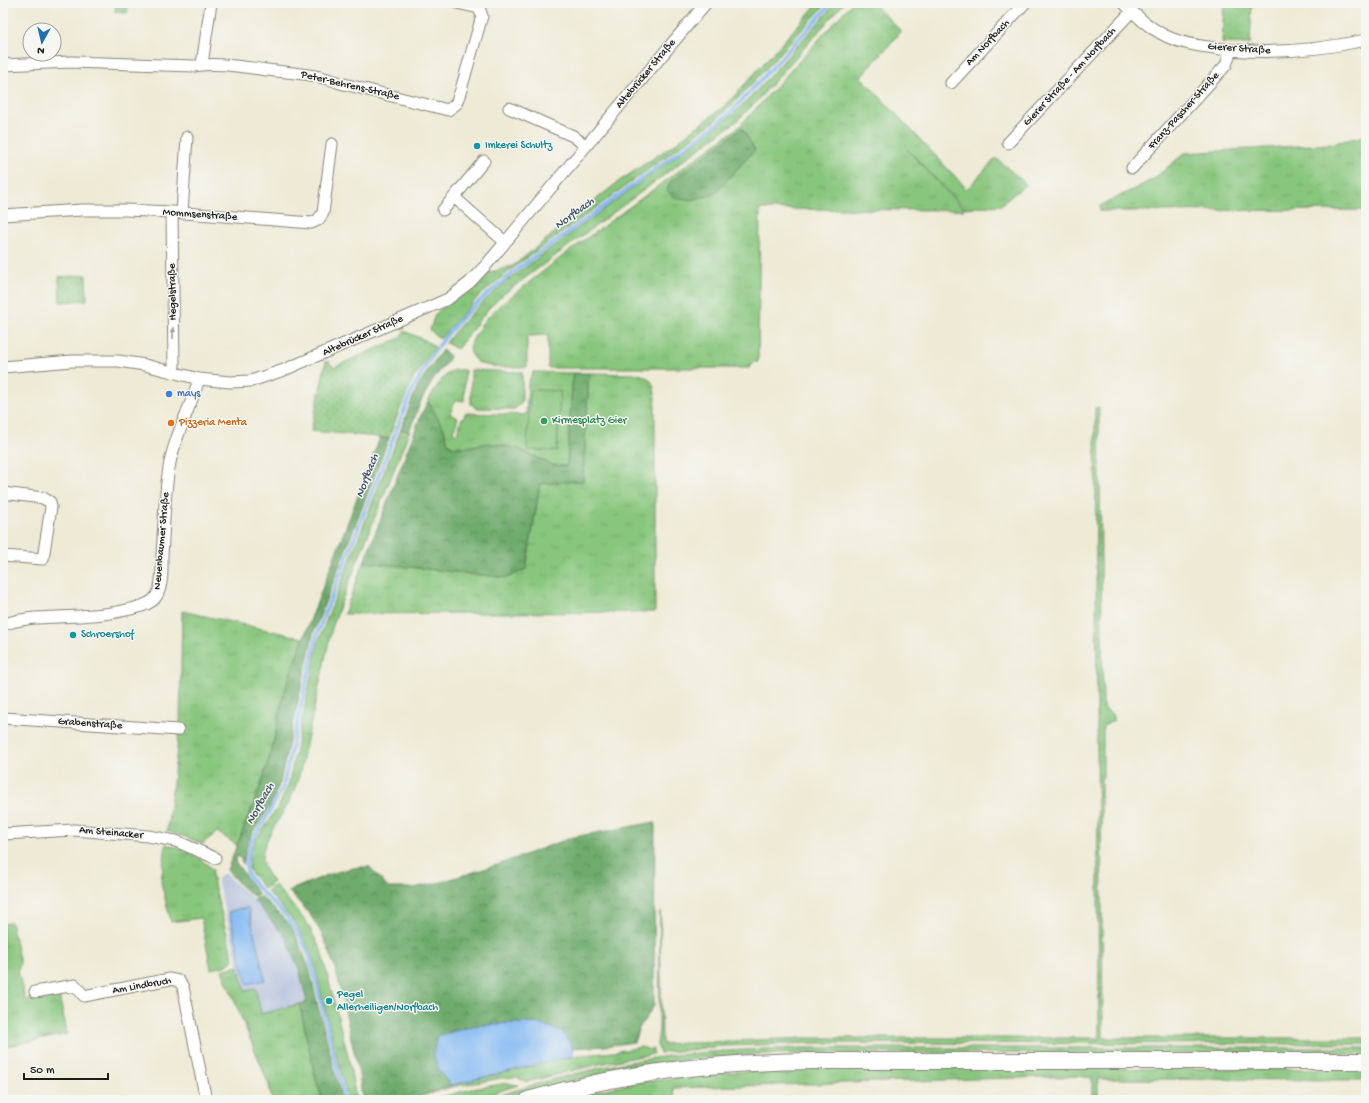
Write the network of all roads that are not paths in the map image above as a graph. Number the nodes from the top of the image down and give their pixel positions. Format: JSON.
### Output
{"nodes":[{"id":1,"x":211,"y":3,"type":"edge"},
{"id":2,"x":457,"y":3,"type":"edge"},
{"id":3,"x":706,"y":3,"type":"edge"},
{"id":4,"x":1025,"y":3,"type":"edge"},
{"id":5,"x":1124,"y":3,"type":"edge"},
{"id":6,"x":480,"y":6,"type":"edge"},
{"id":7,"x":1132,"y":11,"type":"junction"},
{"id":8,"x":1366,"y":40,"type":"edge"},
{"id":9,"x":1231,"y":50,"type":"junction"},
{"id":10,"x":202,"y":64,"type":"junction"},
{"id":11,"x":3,"y":65,"type":"edge"},
{"id":12,"x":952,"y":83,"type":"dead end"},
{"id":13,"x":509,"y":108,"type":"dead end"},
{"id":14,"x":188,"y":137,"type":"dead end"},
{"id":15,"x":1008,"y":143,"type":"dead end"},
{"id":16,"x":332,"y":144,"type":"dead end"},
{"id":17,"x":586,"y":146,"type":"junction"},
{"id":18,"x":484,"y":161,"type":"dead end"},
{"id":19,"x":1132,"y":168,"type":"dead end"},
{"id":20,"x":454,"y":197,"type":"junction"},
{"id":21,"x":443,"y":210,"type":"dead end"},
{"id":22,"x":177,"y":212,"type":"junction"},
{"id":23,"x":3,"y":215,"type":"edge"},
{"id":24,"x":505,"y":242,"type":"junction"},
{"id":25,"x":3,"y":367,"type":"edge"},
{"id":26,"x":173,"y":372,"type":"junction"},
{"id":27,"x":199,"y":379,"type":"junction"},
{"id":28,"x":3,"y":493,"type":"edge"},
{"id":29,"x":3,"y":556,"type":"edge"},
{"id":30,"x":3,"y":625,"type":"edge"},
{"id":31,"x":3,"y":718,"type":"edge"},
{"id":32,"x":178,"y":730,"type":"dead end"},
{"id":33,"x":3,"y":834,"type":"edge"},
{"id":34,"x":215,"y":858,"type":"dead end"},
{"id":35,"x":35,"y":992,"type":"dead end"},
{"id":36,"x":1366,"y":1062,"type":"edge"},
{"id":37,"x":206,"y":1100,"type":"edge"},
{"id":38,"x":528,"y":1100,"type":"edge"}],
"edges":[{"from":1,"to":10,"type":"street"},
{"from":2,"to":6,"type":"street"},
{"from":3,"to":17,"type":"street","name":"Altebrücker Straße"},
{"from":4,"to":12,"type":"street","name":"Am Norfbach"},
{"from":5,"to":7,"type":"street","name":"Gierer Straße"},
{"from":6,"to":10,"type":"street","name":"Peter-Behrens-Straße"},
{"from":7,"to":9,"type":"street","name":"Gierer Straße"},
{"from":7,"to":15,"type":"street","name":"Gierer Straße - Am Norfbach"},
{"from":8,"to":9,"type":"street","name":"Gierer Straße"},
{"from":9,"to":19,"type":"street","name":"Franz-Pascher-Straße"},
{"from":10,"to":11,"type":"street","name":"Peter-Behrens-Straße"},
{"from":13,"to":17,"type":"street"},
{"from":14,"to":22,"type":"street","name":"Hegelstraße"},
{"from":16,"to":22,"type":"street","name":"Mommsenstraße"},
{"from":17,"to":24,"type":"street","name":"Altebrücker Straße"},
{"from":18,"to":20,"type":"street"},
{"from":20,"to":21,"type":"street"},
{"from":20,"to":24,"type":"street"},
{"from":22,"to":23,"type":"street","name":"Mommsenstraße"},
{"from":26,"to":22,"type":"street","name":"Hegelstraße","one_way":true},
{"from":24,"to":27,"type":"street","name":"Altebrücker Straße"},
{"from":25,"to":26,"type":"street","name":"Altebrücker Straße"},
{"from":26,"to":27,"type":"street","name":"Altebrücker Straße"},
{"from":27,"to":30,"type":"street","name":"Neuenbaumer Straße"},
{"from":28,"to":29,"type":"street"},
{"from":31,"to":32,"type":"street","name":"Grabenstraße"},
{"from":33,"to":34,"type":"street","name":"Am Steinacker"},
{"from":35,"to":37,"type":"street","name":"Am Lindbruch"},
{"from":36,"to":38,"type":"main road"}]}
